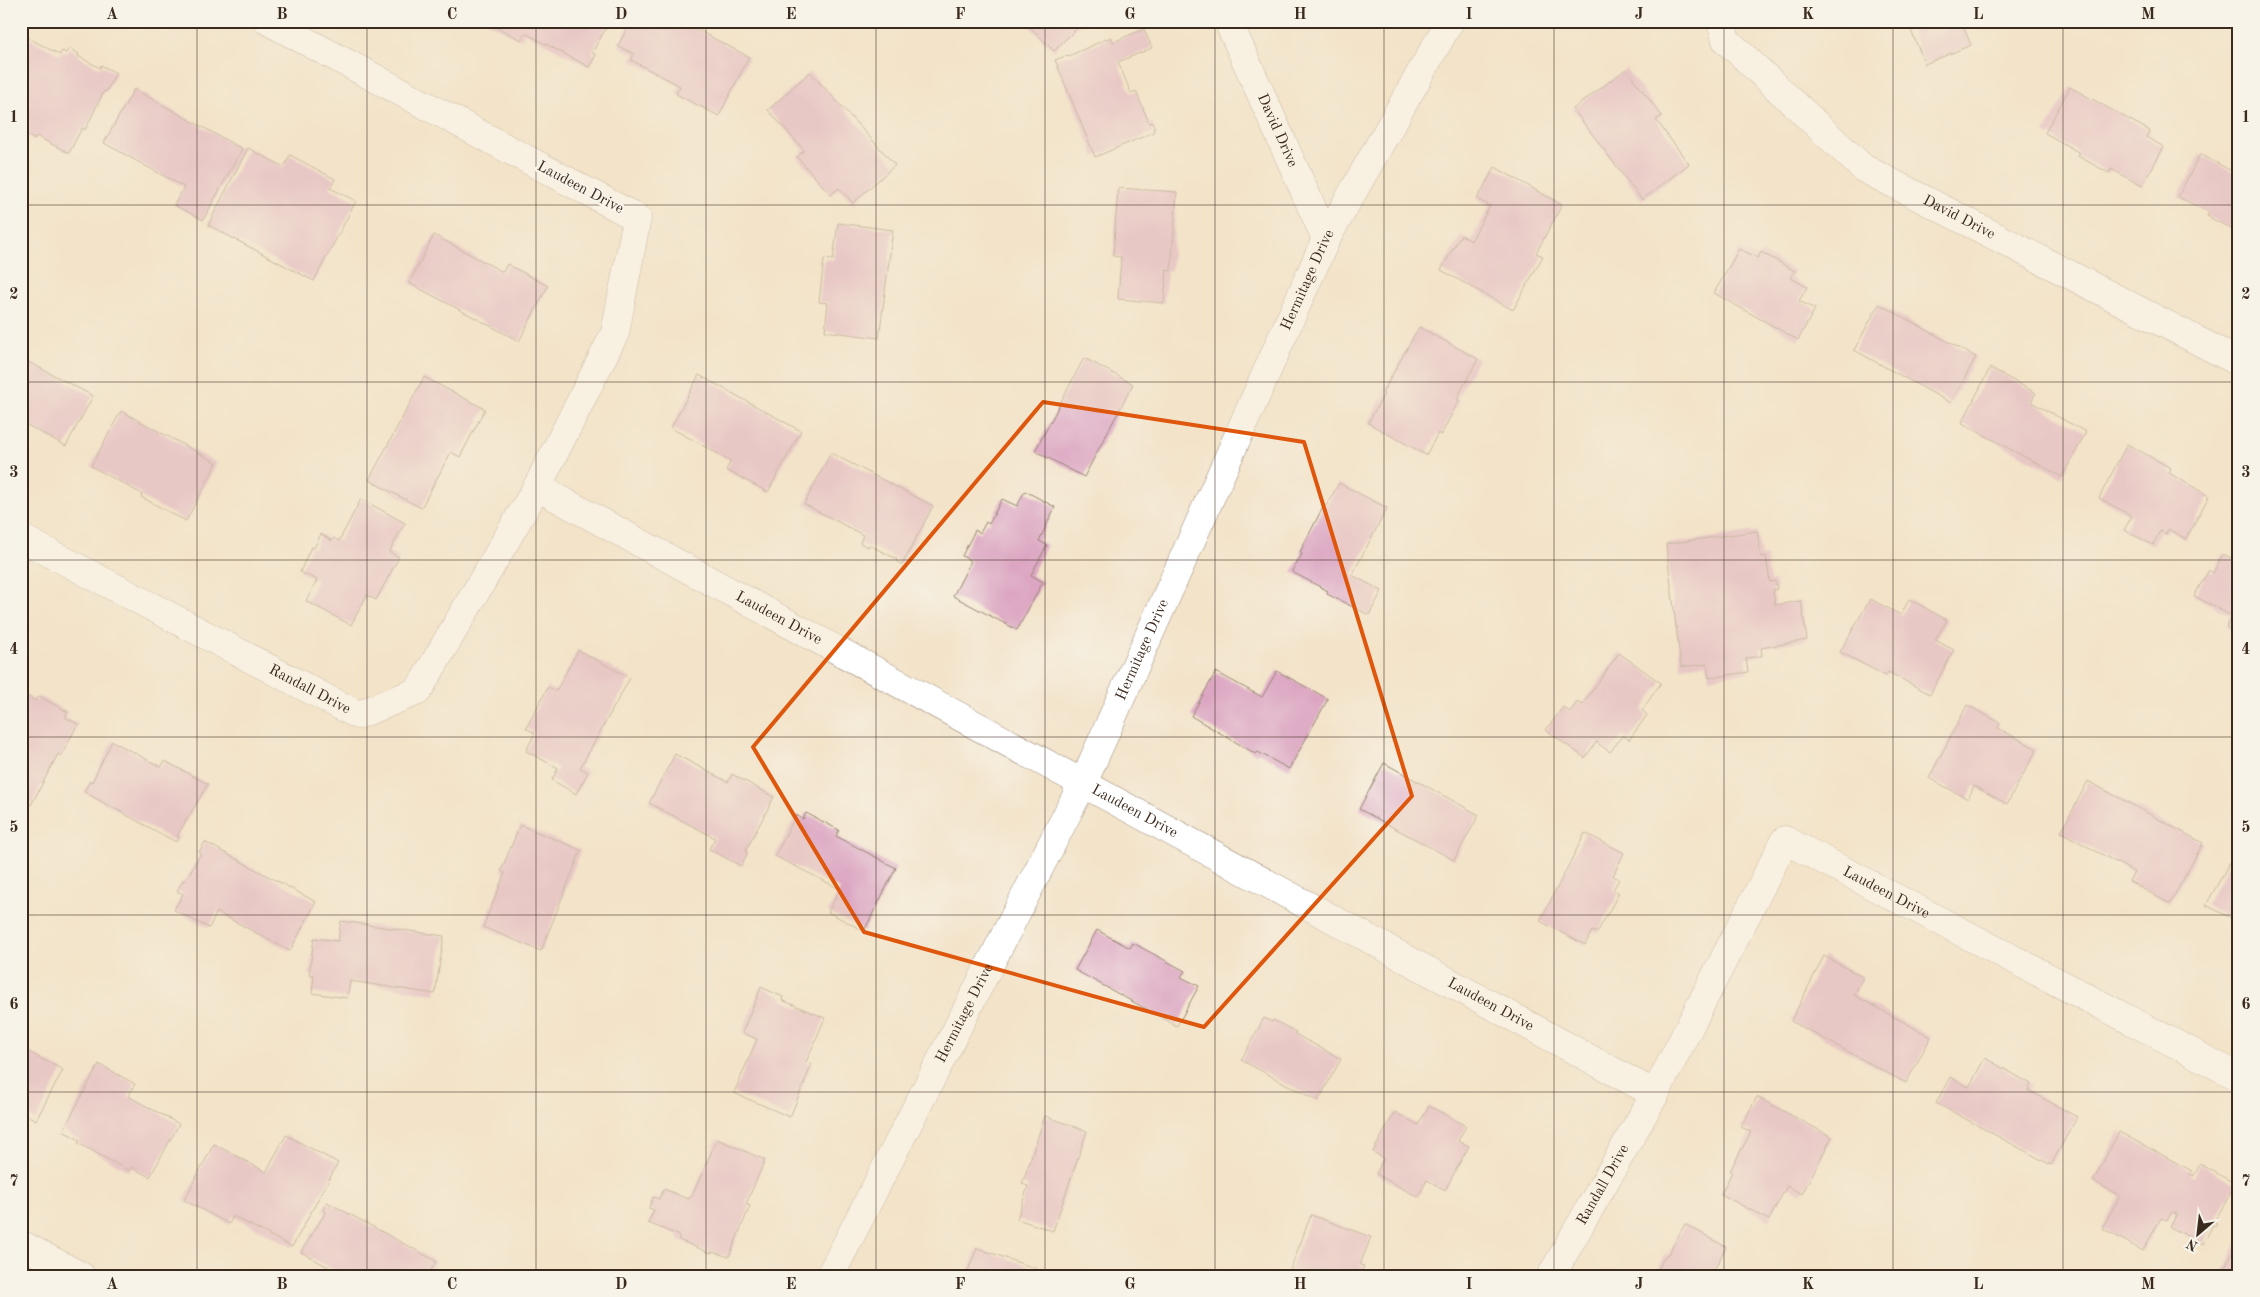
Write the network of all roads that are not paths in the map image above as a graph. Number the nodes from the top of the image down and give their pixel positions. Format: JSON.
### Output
{"nodes":[{"id":1,"x":268,"y":21,"type":"edge"},
{"id":2,"x":1228,"y":21,"type":"edge"},
{"id":3,"x":1450,"y":21,"type":"edge"},
{"id":4,"x":1721,"y":21,"type":"edge"},
{"id":5,"x":1326,"y":239,"type":"junction"},
{"id":6,"x":2239,"y":362,"type":"edge"},
{"id":7,"x":537,"y":486,"type":"junction"},
{"id":8,"x":21,"y":538,"type":"edge"},
{"id":9,"x":1083,"y":783,"type":"junction"},
{"id":10,"x":2239,"y":1077,"type":"edge"},
{"id":11,"x":1655,"y":1094,"type":"junction"},
{"id":12,"x":21,"y":1244,"type":"edge"},
{"id":13,"x":81,"y":1276,"type":"edge"},
{"id":14,"x":830,"y":1276,"type":"edge"},
{"id":15,"x":1551,"y":1276,"type":"edge"}],
"edges":[{"from":1,"to":7,"type":"street","name":"Laudeen Drive"},
{"from":2,"to":5,"type":"street","name":"David Drive"},
{"from":3,"to":5,"type":"street","name":"Hermitage Drive"},
{"from":4,"to":6,"type":"street","name":"David Drive"},
{"from":5,"to":9,"type":"street","name":"Hermitage Drive"},
{"from":7,"to":8,"type":"street","name":"Randall Drive"},
{"from":7,"to":9,"type":"street","name":"Laudeen Drive"},
{"from":9,"to":11,"type":"street","name":"Laudeen Drive"},
{"from":9,"to":14,"type":"street","name":"Hermitage Drive"},
{"from":10,"to":11,"type":"street","name":"Laudeen Drive"},
{"from":11,"to":15,"type":"street","name":"Randall Drive"},
{"from":12,"to":13,"type":"street"}]}
